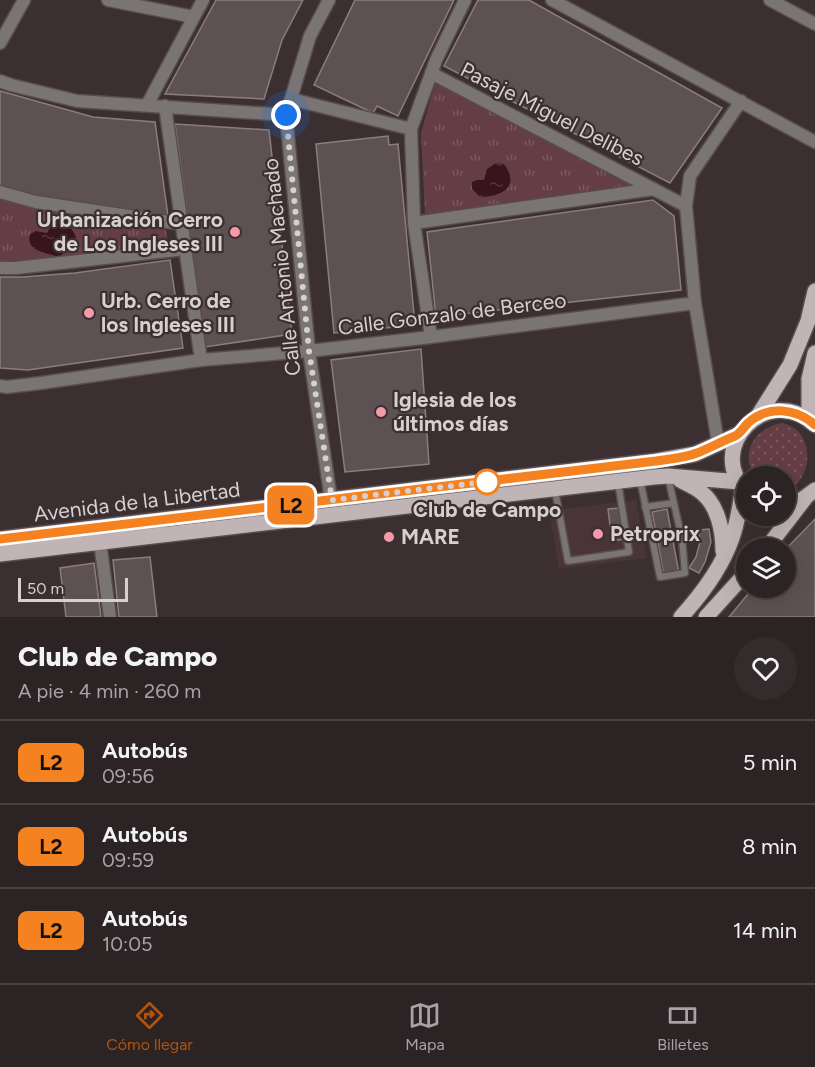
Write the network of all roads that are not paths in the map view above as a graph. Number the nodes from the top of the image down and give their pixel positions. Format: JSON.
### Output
{"nodes":[{"id":1,"x":24,"y":0,"type":"edge"},
{"id":2,"x":108,"y":0,"type":"edge"},
{"id":3,"x":203,"y":0,"type":"edge"},
{"id":4,"x":329,"y":0,"type":"edge"},
{"id":5,"x":465,"y":0,"type":"edge"},
{"id":6,"x":552,"y":0,"type":"edge"},
{"id":7,"x":770,"y":0,"type":"edge"},
{"id":8,"x":194,"y":17,"type":"junction"},
{"id":9,"x":815,"y":24,"type":"edge"},
{"id":10,"x":0,"y":43,"type":"edge"},
{"id":11,"x":431,"y":73,"type":"junction"},
{"id":12,"x":0,"y":81,"type":"edge"},
{"id":13,"x":291,"y":99,"type":"junction"},
{"id":14,"x":741,"y":101,"type":"junction"},
{"id":15,"x":147,"y":105,"type":"junction"},
{"id":16,"x":165,"y":106,"type":"junction"},
{"id":17,"x":286,"y":115,"type":"junction"},
{"id":18,"x":411,"y":129,"type":"junction"},
{"id":19,"x":815,"y":142,"type":"edge"},
{"id":20,"x":654,"y":189,"type":"junction"},
{"id":21,"x":0,"y":192,"type":"edge"},
{"id":22,"x":686,"y":206,"type":"junction"},
{"id":23,"x":414,"y":223,"type":"junction"},
{"id":24,"x":182,"y":224,"type":"junction"},
{"id":25,"x":185,"y":249,"type":"junction"},
{"id":26,"x":0,"y":268,"type":"edge"},
{"id":27,"x":815,"y":291,"type":"edge"},
{"id":28,"x":695,"y":303,"type":"junction"},
{"id":29,"x":431,"y":337,"type":"junction"},
{"id":30,"x":309,"y":351,"type":"junction"},
{"id":31,"x":815,"y":353,"type":"edge"},
{"id":32,"x":201,"y":360,"type":"junction"},
{"id":33,"x":0,"y":386,"type":"edge"},
{"id":34,"x":758,"y":416,"type":"junction"},
{"id":35,"x":812,"y":422,"type":"edge"},
{"id":36,"x":739,"y":434,"type":"junction"},
{"id":37,"x":718,"y":443,"type":"junction"},
{"id":38,"x":736,"y":469,"type":"edge"},
{"id":39,"x":671,"y":477,"type":"junction"},
{"id":40,"x":640,"y":479,"type":"junction"},
{"id":41,"x":618,"y":482,"type":"junction"},
{"id":42,"x":736,"y":486,"type":"edge"},
{"id":43,"x":555,"y":489,"type":"junction"},
{"id":44,"x":811,"y":494,"type":"edge"},
{"id":45,"x":796,"y":501,"type":"edge"},
{"id":46,"x":674,"y":503,"type":"junction"},
{"id":47,"x":645,"y":507,"type":"junction"},
{"id":48,"x":333,"y":508,"type":"junction"},
{"id":49,"x":736,"y":521,"type":"edge"},
{"id":50,"x":775,"y":538,"type":"edge"},
{"id":51,"x":0,"y":539,"type":"edge"},
{"id":52,"x":100,"y":542,"type":"junction"},
{"id":53,"x":0,"y":554,"type":"edge"},
{"id":54,"x":723,"y":558,"type":"junction"},
{"id":55,"x":736,"y":584,"type":"edge"},
{"id":56,"x":110,"y":617,"type":"edge"},
{"id":57,"x":681,"y":617,"type":"edge"},
{"id":58,"x":706,"y":617,"type":"edge"}],
"edges":[{"from":1,"to":10,"type":"street"},
{"from":2,"to":8,"type":"street"},
{"from":3,"to":8,"type":"street"},
{"from":4,"to":13,"type":"street","name":"Calle Antonio Machado"},
{"from":5,"to":11,"type":"street"},
{"from":6,"to":14,"type":"street"},
{"from":7,"to":9,"type":"street"},
{"from":8,"to":15,"type":"street"},
{"from":11,"to":18,"type":"street"},
{"from":11,"to":20,"type":"street","name":"Pasaje Miguel Delibes"},
{"from":12,"to":15,"type":"street"},
{"from":13,"to":17,"type":"street","name":"Calle Antonio Machado"},
{"from":13,"to":18,"type":"street"},
{"from":14,"to":19,"type":"street"},
{"from":14,"to":22,"type":"street"},
{"from":15,"to":16,"type":"street"},
{"from":16,"to":17,"type":"street"},
{"from":16,"to":24,"type":"street"},
{"from":17,"to":30,"type":"street","name":"Calle Antonio Machado"},
{"from":18,"to":23,"type":"street"},
{"from":20,"to":22,"type":"street","name":"Pasaje Miguel Delibes"},
{"from":20,"to":23,"type":"street","name":"Pasaje Miguel Delibes"},
{"from":21,"to":24,"type":"street"},
{"from":22,"to":28,"type":"street"},
{"from":23,"to":29,"type":"street"},
{"from":24,"to":25,"type":"street"},
{"from":25,"to":26,"type":"street"},
{"from":25,"to":32,"type":"street"},
{"from":27,"to":34,"type":"main road"},
{"from":28,"to":29,"type":"street","name":"Calle Gonzalo de Berceo"},
{"from":28,"to":37,"type":"street"},
{"from":29,"to":30,"type":"street","name":"Calle Gonzalo de Berceo"},
{"from":30,"to":32,"type":"street","name":"Calle Gonzalo de Berceo"},
{"from":30,"to":48,"type":"street","name":"Calle Antonio Machado"},
{"from":31,"to":35,"type":"main road"},
{"from":32,"to":33,"type":"street","name":"Calle Gonzalo de Berceo"},
{"from":34,"to":35,"type":"main road"},
{"from":34,"to":36,"type":"main road"},
{"from":36,"to":37,"type":"main road","name":"Avenida de la Libertad"},
{"from":36,"to":38,"type":"main road"},
{"from":37,"to":48,"type":"main road","name":"Avenida de la Libertad"},
{"from":39,"to":40,"type":"main road","name":"Avenida de la Libertad"},
{"from":39,"to":42,"type":"main road","name":"Avenida de la Libertad"},
{"from":39,"to":46,"type":"lane"},
{"from":39,"to":54,"type":"main road"},
{"from":40,"to":41,"type":"main road","name":"Avenida de la Libertad"},
{"from":40,"to":47,"type":"lane"},
{"from":41,"to":43,"type":"main road","name":"Avenida de la Libertad"},
{"from":41,"to":43,"type":"lane"},
{"from":43,"to":48,"type":"main road","name":"Avenida de la Libertad"},
{"from":44,"to":45,"type":"main road"},
{"from":44,"to":50,"type":"main road"},
{"from":46,"to":47,"type":"lane"},
{"from":46,"to":47,"type":"lane"},
{"from":48,"to":51,"type":"main road","name":"Avenida de la Libertad"},
{"from":48,"to":52,"type":"main road","name":"Avenida de la Libertad"},
{"from":49,"to":54,"type":"main road"},
{"from":52,"to":53,"type":"main road","name":"Avenida de la Libertad"},
{"from":52,"to":56,"type":"street"},
{"from":54,"to":57,"type":"main road"},
{"from":55,"to":58,"type":"main road"}]}
